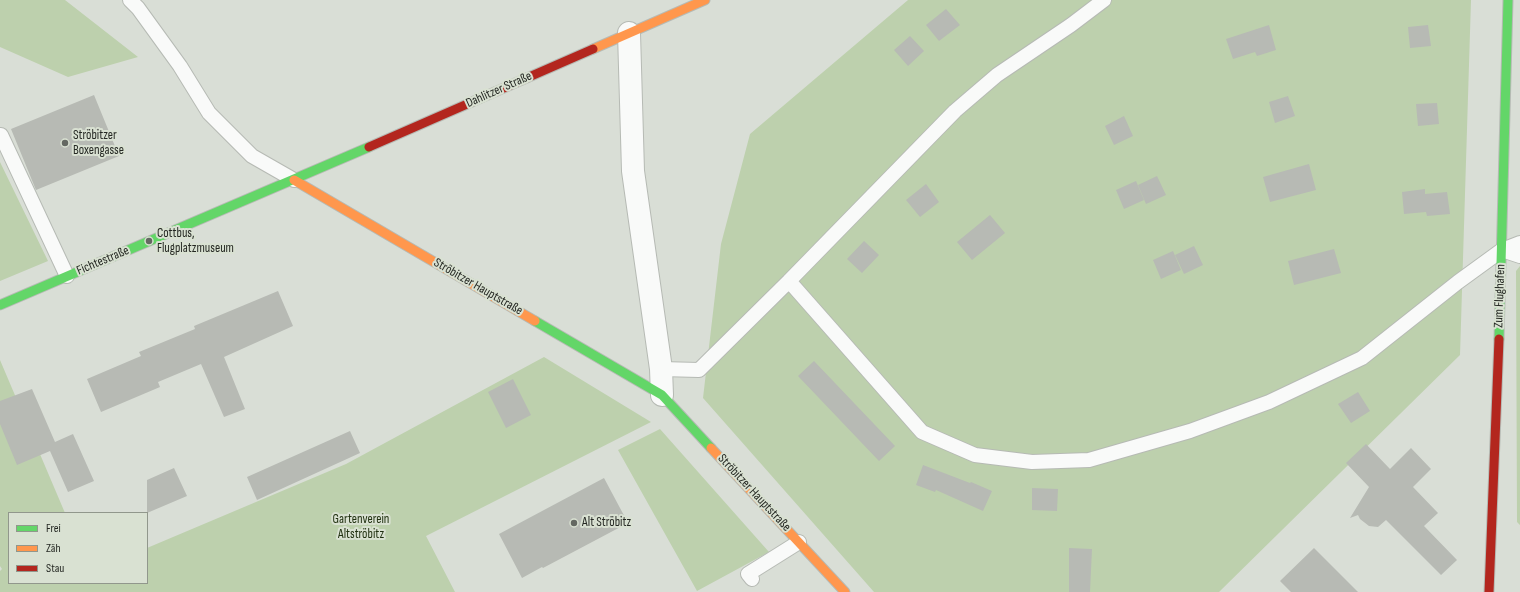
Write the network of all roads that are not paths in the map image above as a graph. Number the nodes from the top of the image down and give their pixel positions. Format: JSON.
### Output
{"nodes":[{"id":1,"x":130,"y":0,"type":"edge"},
{"id":2,"x":705,"y":0,"type":"edge"},
{"id":3,"x":1104,"y":0,"type":"edge"},
{"id":4,"x":1508,"y":0,"type":"edge"},
{"id":5,"x":629,"y":32,"type":"junction"},
{"id":6,"x":1,"y":135,"type":"dead end"},
{"id":7,"x":294,"y":180,"type":"junction"},
{"id":8,"x":1520,"y":243,"type":"edge"},
{"id":9,"x":1502,"y":250,"type":"junction"},
{"id":10,"x":1520,"y":256,"type":"edge"},
{"id":11,"x":67,"y":276,"type":"junction"},
{"id":12,"x":789,"y":281,"type":"junction"},
{"id":13,"x":0,"y":305,"type":"edge"},
{"id":14,"x":661,"y":369,"type":"junction"},
{"id":15,"x":662,"y":395,"type":"junction"},
{"id":16,"x":799,"y":542,"type":"junction"},
{"id":17,"x":752,"y":579,"type":"dead end"},
{"id":18,"x":845,"y":592,"type":"edge"},
{"id":19,"x":1489,"y":592,"type":"edge"}],
"edges":[{"from":1,"to":7,"type":"lane"},
{"from":2,"to":5,"type":"street","name":"Dahlitzer Straße"},
{"from":3,"to":12,"type":"lane"},
{"from":4,"to":9,"type":"street","name":"Zum Flughafen"},
{"from":5,"to":7,"type":"street","name":"Dahlitzer Straße"},
{"from":5,"to":14,"type":"street"},
{"from":6,"to":11,"type":"lane"},
{"from":7,"to":11,"type":"street","name":"Fichtestraße"},
{"from":7,"to":15,"type":"street","name":"Ströbitzer Hauptstraße"},
{"from":8,"to":9,"type":"lane"},
{"from":9,"to":10,"type":"lane"},
{"from":9,"to":12,"type":"lane"},
{"from":9,"to":19,"type":"street","name":"Zum Flughafen"},
{"from":11,"to":13,"type":"street","name":"Fichtestraße"},
{"from":12,"to":14,"type":"lane"},
{"from":14,"to":15,"type":"street"},
{"from":15,"to":16,"type":"street","name":"Ströbitzer Hauptstraße"},
{"from":16,"to":17,"type":"lane"},
{"from":16,"to":18,"type":"street","name":"Ströbitzer Hauptstraße"}]}
